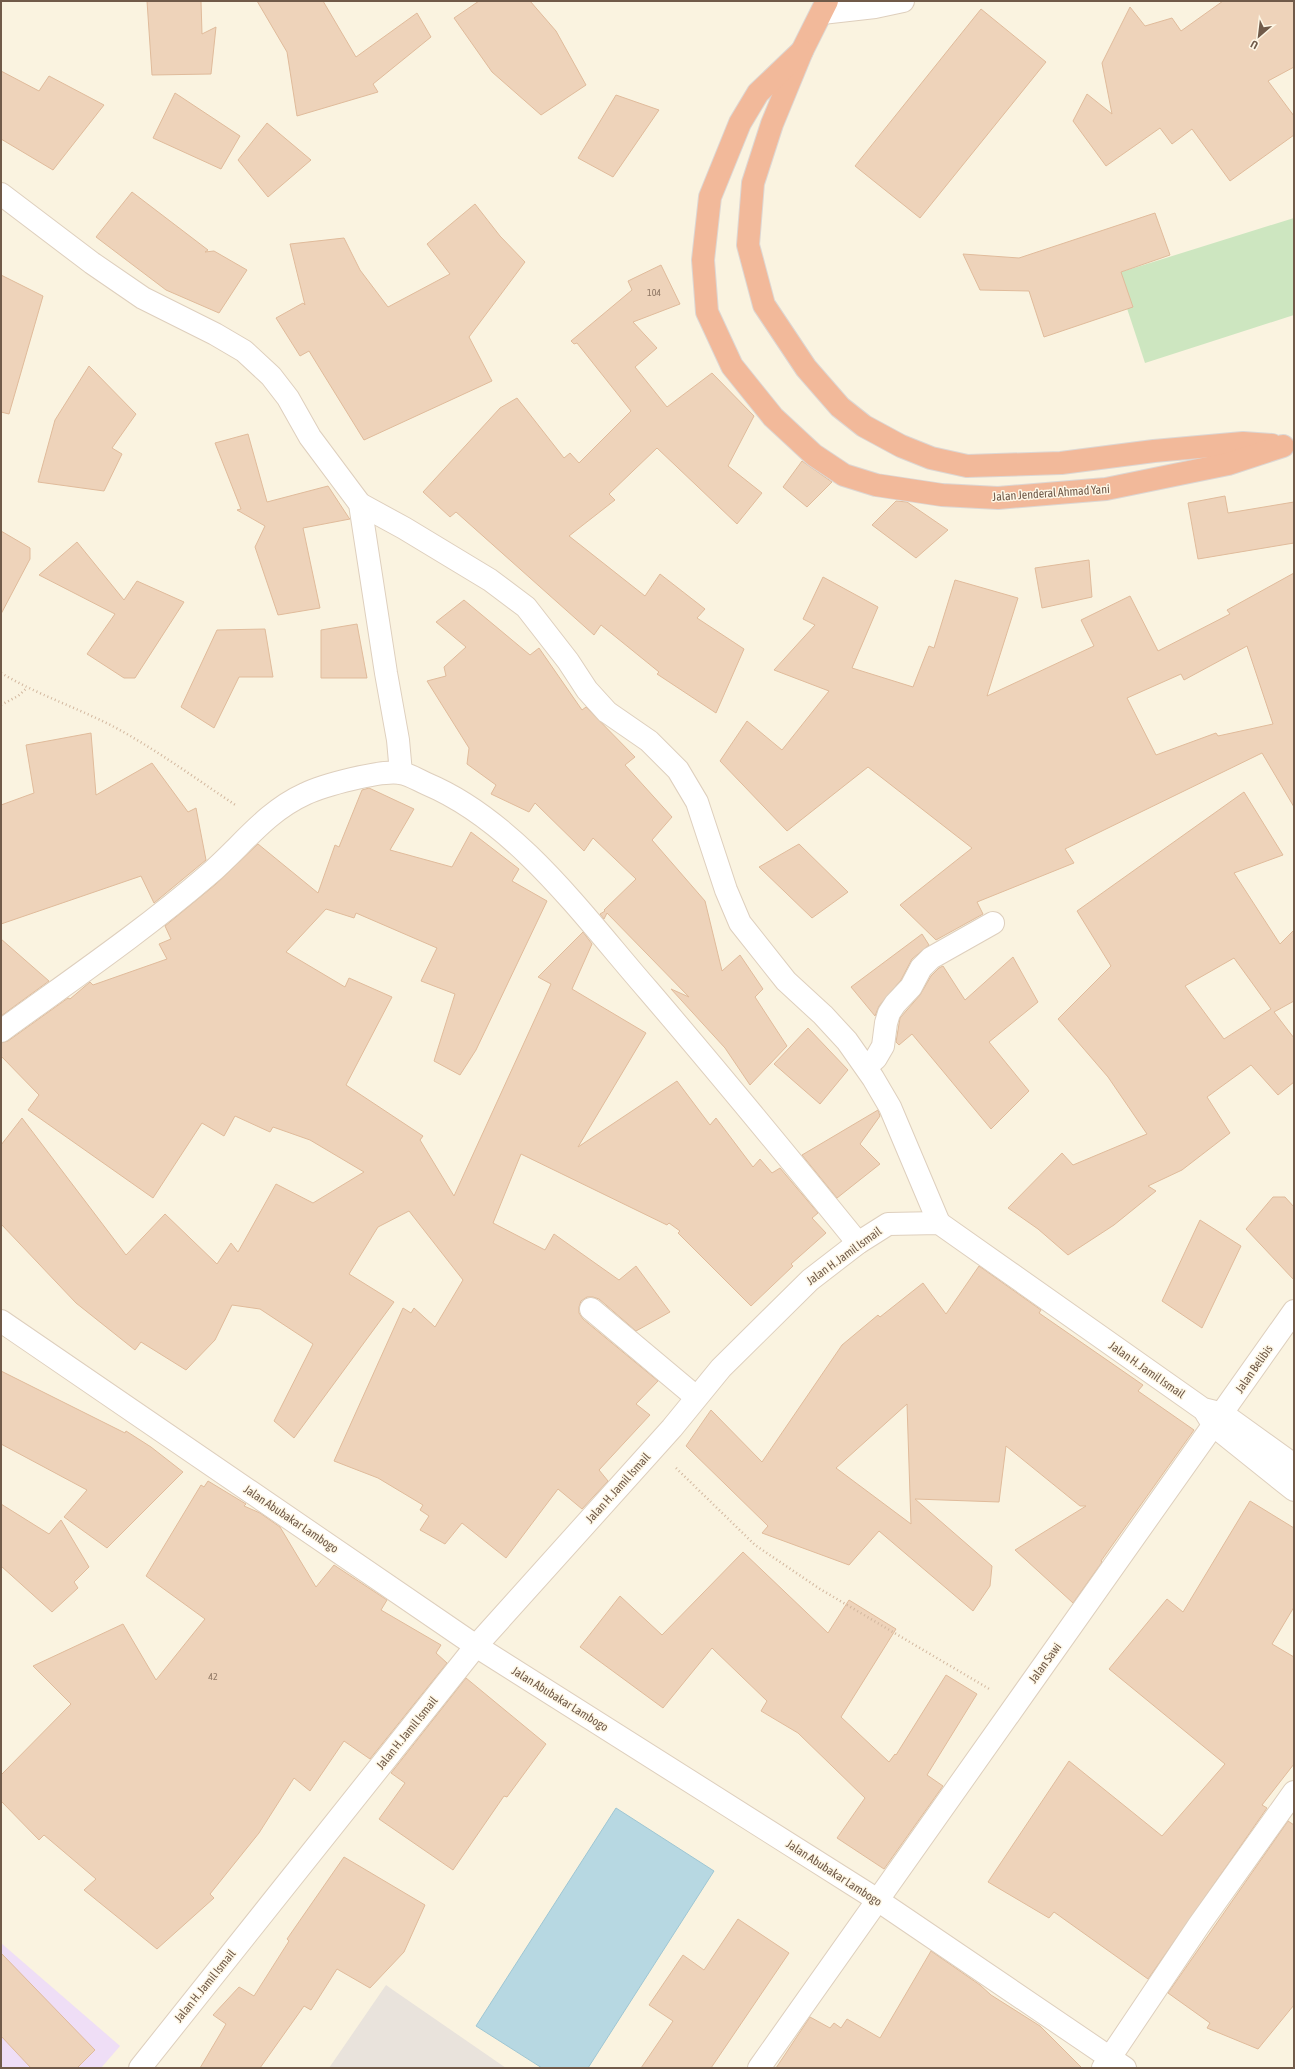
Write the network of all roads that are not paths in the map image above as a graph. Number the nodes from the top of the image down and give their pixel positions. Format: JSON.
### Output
{"nodes":[{"id":1,"x":903,"y":1,"type":"edge"},
{"id":2,"x":825,"y":7,"type":"edge"},
{"id":3,"x":802,"y":51,"type":"junction"},
{"id":4,"x":1,"y":194,"type":"edge"},
{"id":5,"x":1288,"y":446,"type":"edge"},
{"id":6,"x":360,"y":504,"type":"junction"},
{"id":7,"x":401,"y":773,"type":"junction"},
{"id":8,"x":993,"y":923,"type":"dead end"},
{"id":9,"x":1,"y":1031,"type":"edge"},
{"id":10,"x":866,"y":1068,"type":"junction"},
{"id":11,"x":939,"y":1223,"type":"junction"},
{"id":12,"x":858,"y":1243,"type":"junction"},
{"id":13,"x":591,"y":1308,"type":"dead end"},
{"id":14,"x":1294,"y":1311,"type":"edge"},
{"id":15,"x":1,"y":1321,"type":"edge"},
{"id":16,"x":696,"y":1397,"type":"junction"},
{"id":17,"x":1213,"y":1416,"type":"junction"},
{"id":18,"x":1294,"y":1465,"type":"edge"},
{"id":19,"x":1294,"y":1490,"type":"edge"},
{"id":20,"x":476,"y":1646,"type":"junction"},
{"id":21,"x":1294,"y":1792,"type":"edge"},
{"id":22,"x":876,"y":1899,"type":"junction"},
{"id":23,"x":1112,"y":2065,"type":"edge"},
{"id":24,"x":140,"y":2068,"type":"edge"},
{"id":25,"x":759,"y":2068,"type":"edge"}],
"edges":[{"from":1,"to":2,"type":"street"},
{"from":2,"to":3,"type":"highway","name":"Jalan Jenderal Ahmad Yani"},
{"from":3,"to":5,"type":"highway","name":"Jalan Jenderal Ahmad Yani"},
{"from":3,"to":5,"type":"highway","name":"Jalan Jenderal Ahmad Yani"},
{"from":4,"to":6,"type":"street"},
{"from":6,"to":7,"type":"street"},
{"from":6,"to":10,"type":"street"},
{"from":7,"to":9,"type":"street"},
{"from":7,"to":12,"type":"street"},
{"from":8,"to":10,"type":"street"},
{"from":10,"to":11,"type":"street"},
{"from":11,"to":12,"type":"street","name":"Jalan H. Jamil Ismail"},
{"from":11,"to":17,"type":"street","name":"Jalan H. Jamil Ismail"},
{"from":12,"to":16,"type":"street","name":"Jalan H. Jamil Ismail"},
{"from":13,"to":16,"type":"street"},
{"from":14,"to":17,"type":"street","name":"Jalan Belibis"},
{"from":15,"to":20,"type":"street","name":"Jalan Abubakar Lambogo"},
{"from":16,"to":20,"type":"street","name":"Jalan H. Jamil Ismail"},
{"from":17,"to":18,"type":"street"},
{"from":17,"to":19,"type":"street"},
{"from":17,"to":22,"type":"street","name":"Jalan Sawi"},
{"from":20,"to":22,"type":"street","name":"Jalan Abubakar Lambogo"},
{"from":20,"to":24,"type":"street","name":"Jalan H. Jamil Ismail"},
{"from":21,"to":23,"type":"street"},
{"from":22,"to":23,"type":"street","name":"Jalan Abubakar Lambogo"},
{"from":22,"to":25,"type":"street","name":"Jalan Sawi"}]}
